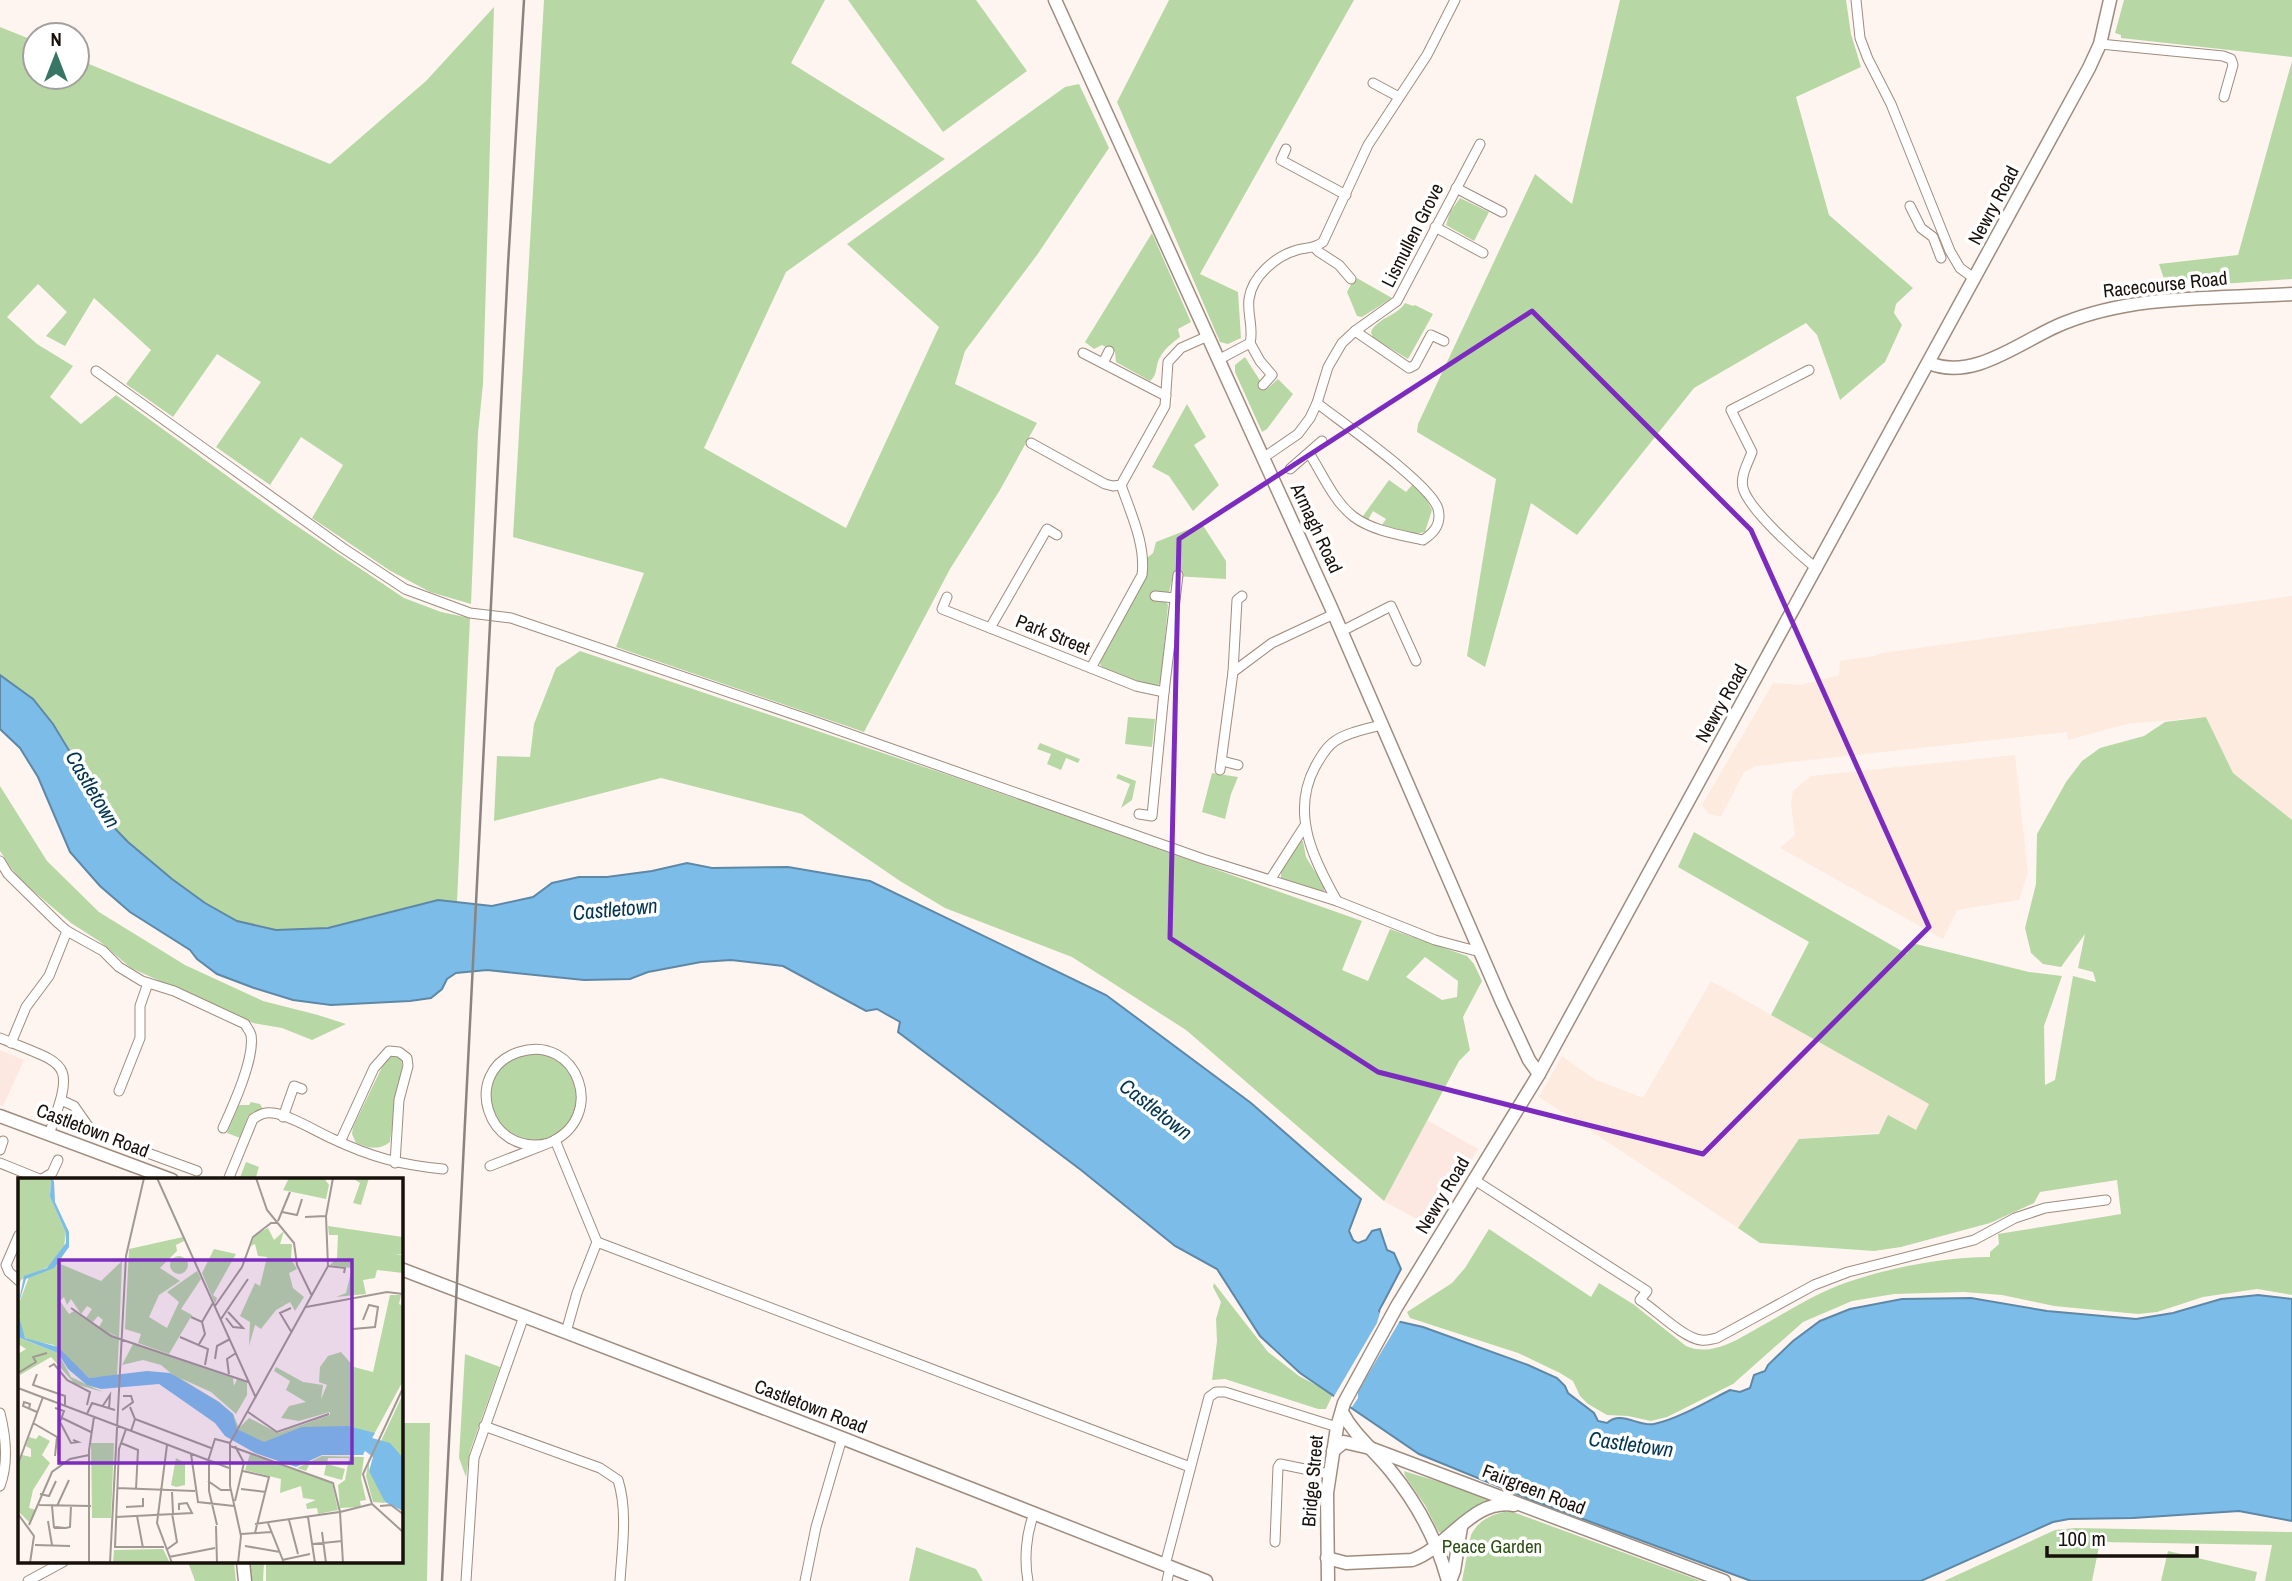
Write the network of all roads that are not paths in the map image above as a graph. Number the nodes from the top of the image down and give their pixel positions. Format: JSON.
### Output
{"nodes":[{"id":1,"x":1055,"y":0,"type":"edge"},
{"id":2,"x":1454,"y":0,"type":"edge"},
{"id":3,"x":1856,"y":0,"type":"edge"},
{"id":4,"x":2110,"y":0,"type":"edge"},
{"id":5,"x":2100,"y":44,"type":"junction"},
{"id":6,"x":1373,"y":83,"type":"dead end"},
{"id":7,"x":1399,"y":97,"type":"junction"},
{"id":8,"x":2224,"y":97,"type":"dead end"},
{"id":9,"x":1480,"y":144,"type":"dead end"},
{"id":10,"x":1286,"y":149,"type":"dead end"},
{"id":11,"x":1456,"y":188,"type":"junction"},
{"id":12,"x":1346,"y":195,"type":"junction"},
{"id":13,"x":1910,"y":206,"type":"dead end"},
{"id":14,"x":1502,"y":212,"type":"dead end"},
{"id":15,"x":1935,"y":213,"type":"junction"},
{"id":16,"x":1916,"y":220,"type":"junction"},
{"id":17,"x":1435,"y":227,"type":"junction"},
{"id":18,"x":1315,"y":248,"type":"junction"},
{"id":19,"x":1483,"y":253,"type":"dead end"},
{"id":20,"x":1941,"y":258,"type":"dead end"},
{"id":21,"x":1351,"y":279,"type":"dead end"},
{"id":22,"x":1975,"y":279,"type":"junction"},
{"id":23,"x":2292,"y":294,"type":"edge"},
{"id":24,"x":1355,"y":331,"type":"junction"},
{"id":25,"x":1208,"y":336,"type":"junction"},
{"id":26,"x":1444,"y":341,"type":"dead end"},
{"id":27,"x":1250,"y":343,"type":"junction"},
{"id":28,"x":1109,"y":351,"type":"dead end"},
{"id":29,"x":1083,"y":353,"type":"dead end"},
{"id":30,"x":1218,"y":360,"type":"junction"},
{"id":31,"x":1103,"y":363,"type":"junction"},
{"id":32,"x":1929,"y":363,"type":"junction"},
{"id":33,"x":1809,"y":370,"type":"dead end"},
{"id":34,"x":96,"y":371,"type":"dead end"},
{"id":35,"x":1263,"y":385,"type":"dead end"},
{"id":36,"x":1166,"y":396,"type":"junction"},
{"id":37,"x":1317,"y":403,"type":"junction"},
{"id":38,"x":1322,"y":441,"type":"dead end"},
{"id":39,"x":1031,"y":443,"type":"dead end"},
{"id":40,"x":1309,"y":453,"type":"junction"},
{"id":41,"x":1264,"y":458,"type":"junction"},
{"id":42,"x":1290,"y":469,"type":"dead end"},
{"id":43,"x":1121,"y":485,"type":"junction"},
{"id":44,"x":1057,"y":535,"type":"dead end"},
{"id":45,"x":1817,"y":569,"type":"junction"},
{"id":46,"x":1178,"y":575,"type":"dead end"},
{"id":47,"x":1155,"y":596,"type":"dead end"},
{"id":48,"x":1242,"y":596,"type":"dead end"},
{"id":49,"x":947,"y":597,"type":"dead end"},
{"id":50,"x":1175,"y":598,"type":"junction"},
{"id":51,"x":1334,"y":614,"type":"junction"},
{"id":52,"x":990,"y":628,"type":"junction"},
{"id":53,"x":1342,"y":631,"type":"junction"},
{"id":54,"x":1416,"y":661,"type":"dead end"},
{"id":55,"x":1091,"y":668,"type":"junction"},
{"id":56,"x":1233,"y":672,"type":"junction"},
{"id":57,"x":1164,"y":692,"type":"junction"},
{"id":58,"x":1381,"y":725,"type":"junction"},
{"id":59,"x":1238,"y":765,"type":"dead end"},
{"id":60,"x":1139,"y":814,"type":"dead end"},
{"id":61,"x":1304,"y":827,"type":"junction"},
{"id":62,"x":1,"y":865,"type":"edge"},
{"id":63,"x":1270,"y":880,"type":"junction"},
{"id":64,"x":1337,"y":901,"type":"junction"},
{"id":65,"x":67,"y":931,"type":"junction"},
{"id":66,"x":1480,"y":952,"type":"junction"},
{"id":67,"x":148,"y":983,"type":"junction"},
{"id":68,"x":0,"y":1038,"type":"edge"},
{"id":69,"x":12,"y":1043,"type":"junction"},
{"id":70,"x":1539,"y":1074,"type":"junction"},
{"id":71,"x":302,"y":1089,"type":"dead end"},
{"id":72,"x":119,"y":1091,"type":"dead end"},
{"id":73,"x":61,"y":1100,"type":"junction"},
{"id":74,"x":0,"y":1116,"type":"edge"},
{"id":75,"x":284,"y":1116,"type":"junction"},
{"id":76,"x":223,"y":1128,"type":"dead end"},
{"id":77,"x":49,"y":1134,"type":"junction"},
{"id":78,"x":340,"y":1142,"type":"junction"},
{"id":79,"x":552,"y":1142,"type":"junction"},
{"id":80,"x":58,"y":1160,"type":"dead end"},
{"id":81,"x":0,"y":1163,"type":"edge"},
{"id":82,"x":395,"y":1163,"type":"junction"},
{"id":83,"x":491,"y":1166,"type":"dead end"},
{"id":84,"x":443,"y":1169,"type":"dead end"},
{"id":85,"x":197,"y":1171,"type":"dead end"},
{"id":86,"x":37,"y":1178,"type":"edge"},
{"id":87,"x":45,"y":1178,"type":"edge"},
{"id":88,"x":167,"y":1178,"type":"edge"},
{"id":89,"x":229,"y":1178,"type":"edge"},
{"id":90,"x":1473,"y":1179,"type":"junction"},
{"id":91,"x":2106,"y":1200,"type":"dead end"},
{"id":92,"x":18,"y":1237,"type":"edge"},
{"id":93,"x":597,"y":1242,"type":"junction"},
{"id":94,"x":402,"y":1269,"type":"edge"},
{"id":95,"x":18,"y":1281,"type":"edge"},
{"id":96,"x":524,"y":1315,"type":"junction"},
{"id":97,"x":566,"y":1332,"type":"junction"},
{"id":98,"x":1343,"y":1407,"type":"junction"},
{"id":99,"x":0,"y":1413,"type":"edge"},
{"id":100,"x":484,"y":1426,"type":"junction"},
{"id":101,"x":1337,"y":1427,"type":"junction"},
{"id":102,"x":842,"y":1438,"type":"junction"},
{"id":103,"x":1370,"y":1448,"type":"junction"},
{"id":104,"x":1333,"y":1451,"type":"junction"},
{"id":105,"x":1190,"y":1466,"type":"junction"},
{"id":106,"x":1329,"y":1474,"type":"junction"},
{"id":107,"x":0,"y":1486,"type":"edge"},
{"id":108,"x":1529,"y":1508,"type":"junction"},
{"id":109,"x":1034,"y":1514,"type":"junction"},
{"id":110,"x":1461,"y":1527,"type":"junction"},
{"id":111,"x":1275,"y":1542,"type":"dead end"},
{"id":112,"x":1436,"y":1545,"type":"junction"},
{"id":113,"x":1327,"y":1558,"type":"junction"},
{"id":114,"x":59,"y":1564,"type":"edge"},
{"id":115,"x":1167,"y":1566,"type":"junction"},
{"id":116,"x":28,"y":1581,"type":"edge"},
{"id":117,"x":466,"y":1581,"type":"edge"},
{"id":118,"x":620,"y":1581,"type":"edge"},
{"id":119,"x":806,"y":1581,"type":"edge"},
{"id":120,"x":1027,"y":1581,"type":"edge"},
{"id":121,"x":1167,"y":1581,"type":"edge"},
{"id":122,"x":1206,"y":1581,"type":"edge"},
{"id":123,"x":1328,"y":1581,"type":"edge"},
{"id":124,"x":1449,"y":1581,"type":"edge"},
{"id":125,"x":1724,"y":1581,"type":"edge"}],
"edges":[{"from":1,"to":25,"type":"main road","name":"Armagh Road"},
{"from":2,"to":7,"type":"street"},
{"from":3,"to":15,"type":"street"},
{"from":4,"to":5,"type":"main road","name":"Newry Road"},
{"from":5,"to":8,"type":"street"},
{"from":5,"to":22,"type":"main road","name":"Newry Road"},
{"from":6,"to":7,"type":"street"},
{"from":7,"to":12,"type":"street"},
{"from":9,"to":11,"type":"street","name":"Lismullen Grove"},
{"from":10,"to":12,"type":"street"},
{"from":11,"to":14,"type":"street"},
{"from":11,"to":17,"type":"street","name":"Lismullen Grove"},
{"from":12,"to":18,"type":"street"},
{"from":13,"to":16,"type":"street"},
{"from":15,"to":16,"type":"street"},
{"from":15,"to":22,"type":"street"},
{"from":16,"to":20,"type":"street"},
{"from":17,"to":19,"type":"street"},
{"from":17,"to":24,"type":"street","name":"Lismullen Grove"},
{"from":18,"to":21,"type":"street"},
{"from":18,"to":27,"type":"street"},
{"from":22,"to":32,"type":"main road","name":"Newry Road"},
{"from":23,"to":32,"type":"main road","name":"Racecourse Road"},
{"from":24,"to":26,"type":"street"},
{"from":24,"to":37,"type":"street","name":"Lismullen Grove"},
{"from":25,"to":30,"type":"main road","name":"Armagh Road"},
{"from":25,"to":36,"type":"street"},
{"from":27,"to":30,"type":"street"},
{"from":27,"to":35,"type":"street"},
{"from":28,"to":31,"type":"street"},
{"from":29,"to":31,"type":"street"},
{"from":30,"to":41,"type":"main road","name":"Armagh Road"},
{"from":31,"to":36,"type":"street"},
{"from":32,"to":45,"type":"main road","name":"Newry Road"},
{"from":33,"to":45,"type":"street"},
{"from":34,"to":63,"type":"street"},
{"from":36,"to":43,"type":"street"},
{"from":37,"to":40,"type":"street"},
{"from":37,"to":41,"type":"street","name":"Lismullen Grove"},
{"from":38,"to":40,"type":"street"},
{"from":39,"to":43,"type":"street"},
{"from":40,"to":42,"type":"street"},
{"from":41,"to":51,"type":"main road","name":"Armagh Road"},
{"from":43,"to":55,"type":"street"},
{"from":44,"to":52,"type":"street"},
{"from":45,"to":70,"type":"main road","name":"Newry Road"},
{"from":46,"to":50,"type":"street"},
{"from":47,"to":50,"type":"street"},
{"from":48,"to":56,"type":"street"},
{"from":49,"to":52,"type":"street","name":"Park Street"},
{"from":50,"to":57,"type":"street"},
{"from":51,"to":53,"type":"main road","name":"Armagh Road"},
{"from":51,"to":56,"type":"street"},
{"from":52,"to":55,"type":"street","name":"Park Street"},
{"from":53,"to":54,"type":"street"},
{"from":53,"to":58,"type":"main road","name":"Armagh Road"},
{"from":55,"to":57,"type":"street","name":"Park Street"},
{"from":56,"to":59,"type":"street"},
{"from":57,"to":60,"type":"street"},
{"from":58,"to":61,"type":"street"},
{"from":58,"to":66,"type":"main road","name":"Armagh Road"},
{"from":61,"to":63,"type":"street"},
{"from":61,"to":64,"type":"street"},
{"from":62,"to":65,"type":"street"},
{"from":63,"to":64,"type":"street"},
{"from":64,"to":66,"type":"street"},
{"from":65,"to":67,"type":"street"},
{"from":65,"to":69,"type":"street"},
{"from":66,"to":70,"type":"main road","name":"Armagh Road"},
{"from":67,"to":72,"type":"street"},
{"from":67,"to":76,"type":"street"},
{"from":68,"to":69,"type":"street"},
{"from":69,"to":73,"type":"street"},
{"from":70,"to":90,"type":"main road","name":"Newry Road"},
{"from":71,"to":75,"type":"street"},
{"from":73,"to":77,"type":"street"},
{"from":73,"to":85,"type":"street"},
{"from":74,"to":77,"type":"main road","name":"Castletown Road"},
{"from":75,"to":78,"type":"street"},
{"from":75,"to":89,"type":"street"},
{"from":77,"to":88,"type":"main road","name":"Castletown Road"},
{"from":78,"to":82,"type":"street"},
{"from":78,"to":82,"type":"street"},
{"from":79,"to":79,"type":"street"},
{"from":79,"to":83,"type":"street"},
{"from":79,"to":93,"type":"street"},
{"from":80,"to":87,"type":"street"},
{"from":81,"to":86,"type":"street"},
{"from":82,"to":84,"type":"street"},
{"from":90,"to":91,"type":"street"},
{"from":90,"to":98,"type":"main road","name":"Newry Road"},
{"from":92,"to":95,"type":"street"},
{"from":93,"to":97,"type":"street"},
{"from":93,"to":105,"type":"street"},
{"from":94,"to":96,"type":"main road","name":"Castletown Road"},
{"from":96,"to":97,"type":"main road","name":"Castletown Road"},
{"from":96,"to":100,"type":"street"},
{"from":97,"to":102,"type":"main road","name":"Castletown Road"},
{"from":98,"to":101,"type":"main road","name":"Newry Road"},
{"from":98,"to":103,"type":"main road"},
{"from":99,"to":107,"type":"street"},
{"from":100,"to":117,"type":"street"},
{"from":100,"to":118,"type":"street"},
{"from":101,"to":104,"type":"main road","name":"Bridge Street"},
{"from":101,"to":105,"type":"street"},
{"from":102,"to":109,"type":"main road","name":"Castletown Road"},
{"from":102,"to":119,"type":"street"},
{"from":103,"to":104,"type":"main road","name":"Fairgreen Road"},
{"from":103,"to":108,"type":"main road","name":"Fairgreen Road"},
{"from":103,"to":112,"type":"main road"},
{"from":104,"to":106,"type":"main road","name":"Bridge Street"},
{"from":105,"to":115,"type":"street"},
{"from":106,"to":111,"type":"street"},
{"from":106,"to":113,"type":"main road","name":"Bridge Street"},
{"from":108,"to":110,"type":"main road"},
{"from":108,"to":125,"type":"main road","name":"Fairgreen Road"},
{"from":109,"to":115,"type":"main road","name":"Castletown Road"},
{"from":109,"to":120,"type":"street"},
{"from":110,"to":112,"type":"main road"},
{"from":110,"to":124,"type":"main road"},
{"from":112,"to":113,"type":"main road"},
{"from":112,"to":124,"type":"main road"},
{"from":113,"to":123,"type":"main road","name":"Bridge Street"},
{"from":114,"to":116,"type":"street"},
{"from":115,"to":121,"type":"street"},
{"from":115,"to":122,"type":"main road","name":"Castletown Road"}]}
